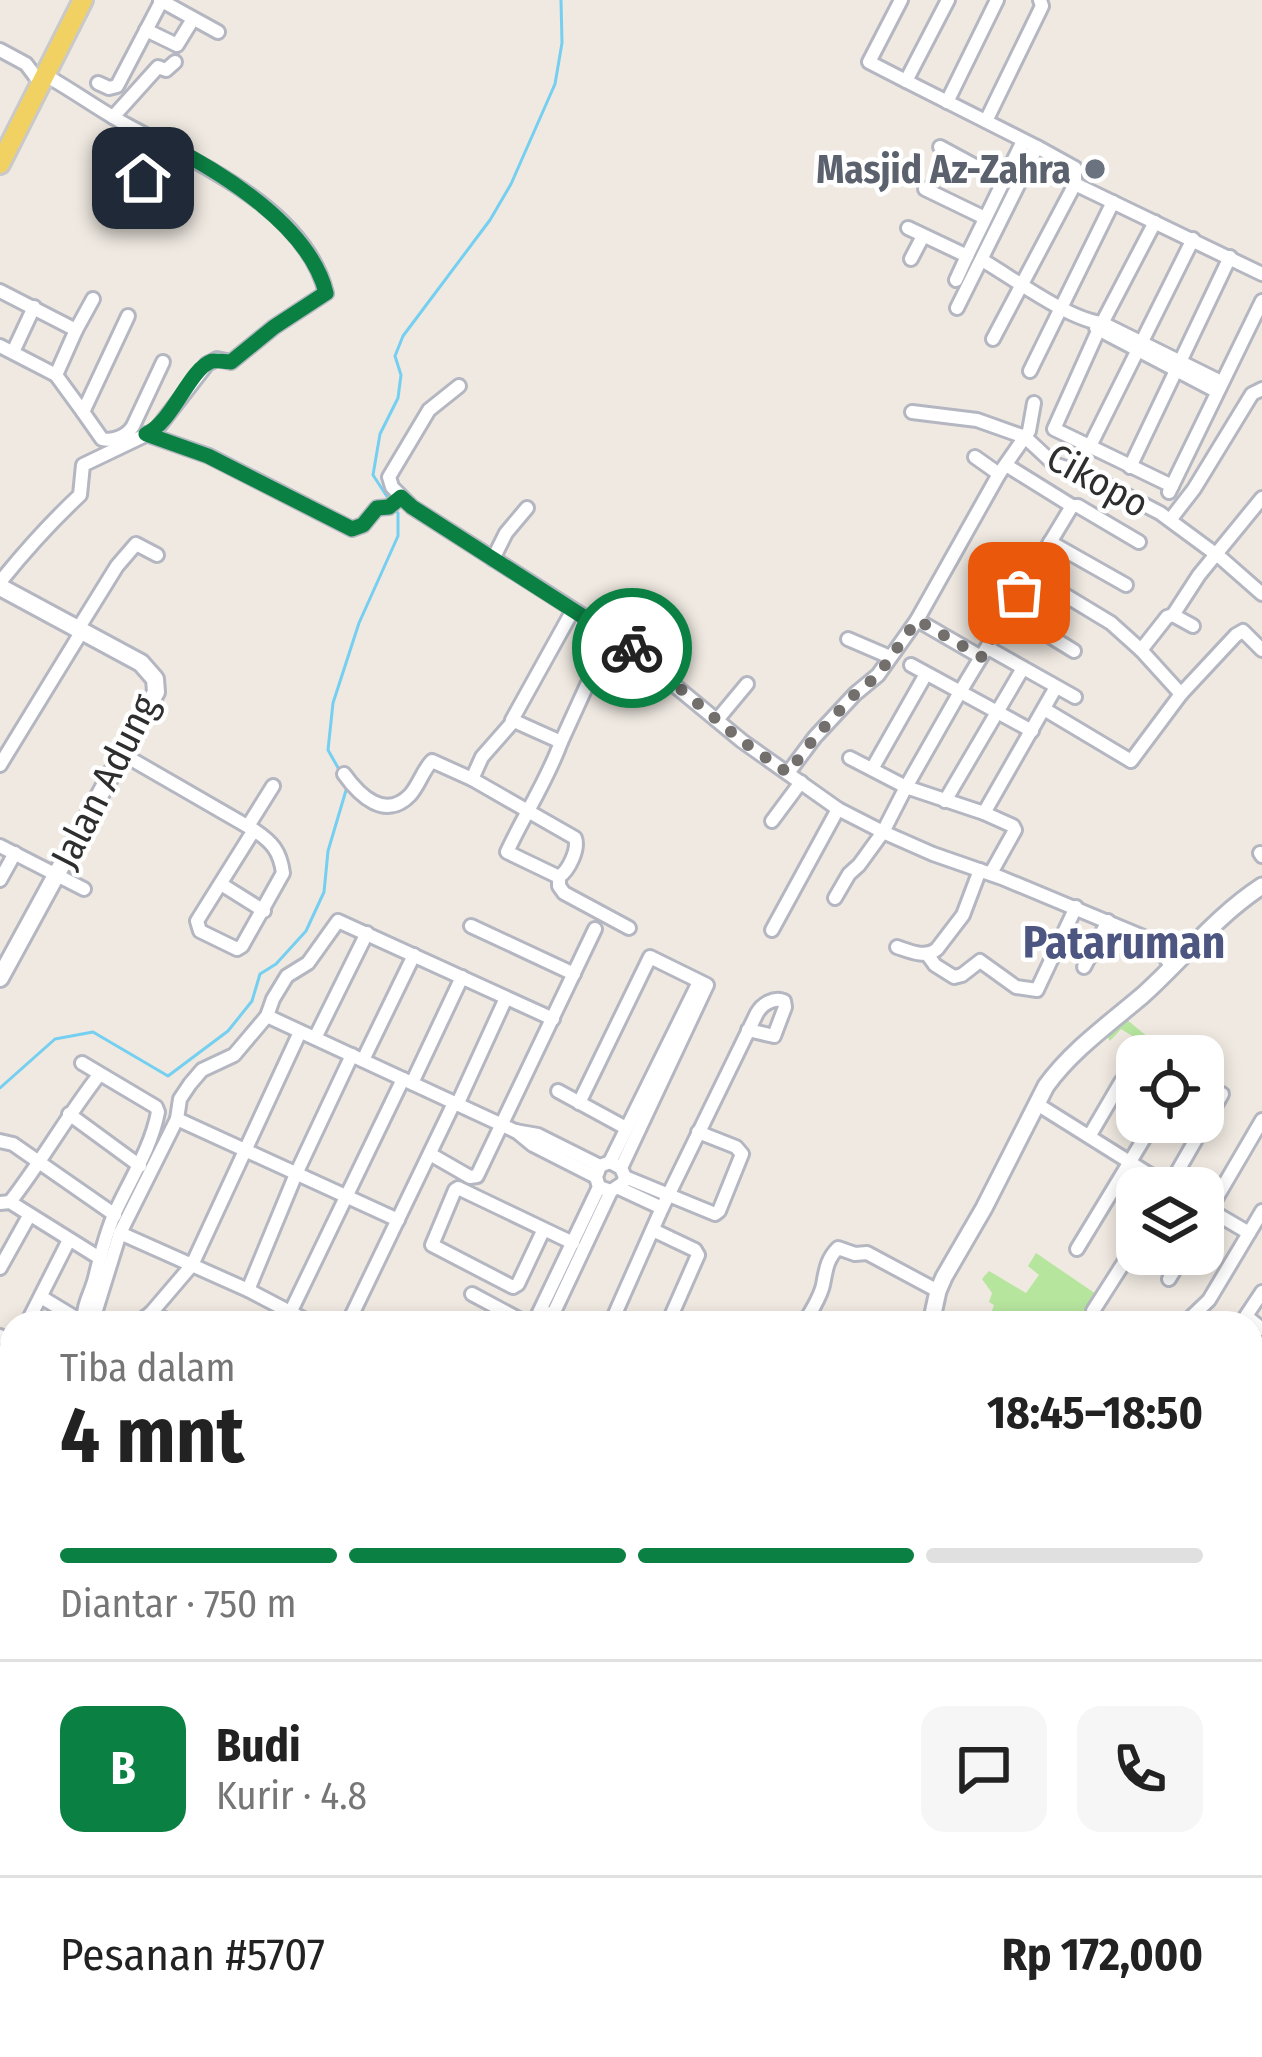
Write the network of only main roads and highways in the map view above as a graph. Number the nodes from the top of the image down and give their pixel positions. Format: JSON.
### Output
{"nodes":[{"id":1,"x":82,"y":0,"type":"edge"},
{"id":2,"x":0,"y":164,"type":"edge"},
{"id":3,"x":0,"y":585,"type":"edge"},
{"id":4,"x":0,"y":978,"type":"edge"}],
"edges":[{"from":1,"to":2,"type":"main road"},
{"from":3,"to":4,"type":"main road","name":"Jalan Adung"}]}
